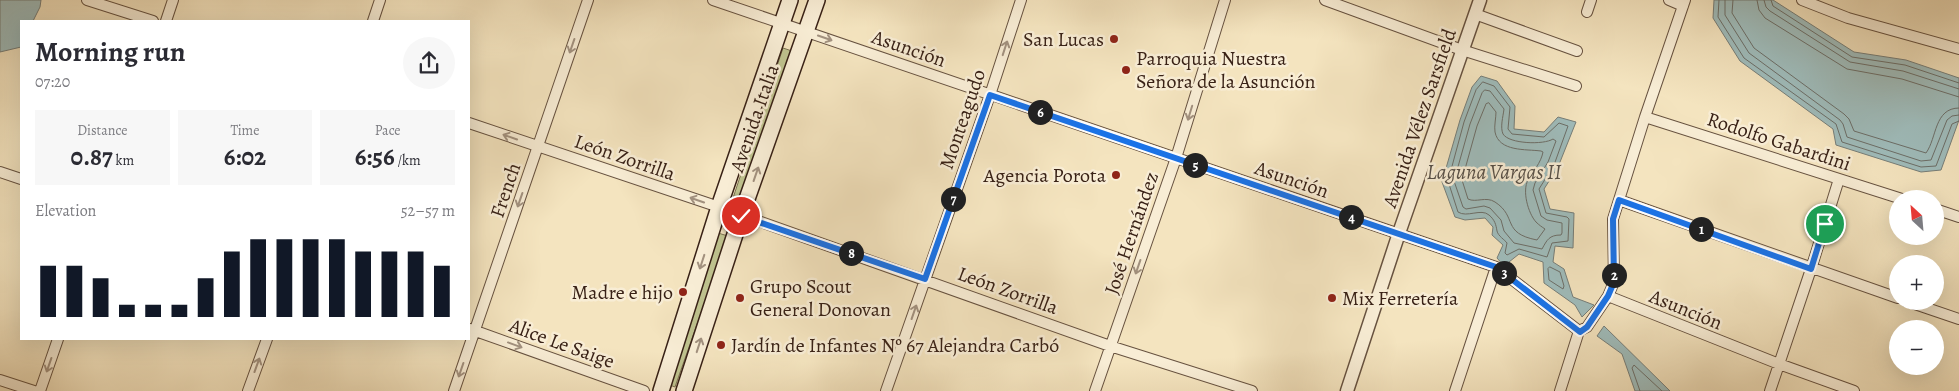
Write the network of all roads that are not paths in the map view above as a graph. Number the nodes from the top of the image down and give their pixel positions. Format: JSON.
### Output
{"nodes":[{"id":1,"x":87,"y":0,"type":"edge"},
{"id":2,"x":173,"y":0,"type":"edge"},
{"id":3,"x":380,"y":0,"type":"edge"},
{"id":4,"x":588,"y":0,"type":"edge"},
{"id":5,"x":712,"y":0,"type":"edge"},
{"id":6,"x":790,"y":0,"type":"edge"},
{"id":7,"x":817,"y":0,"type":"edge"},
{"id":8,"x":1020,"y":0,"type":"edge"},
{"id":9,"x":1226,"y":0,"type":"edge"},
{"id":10,"x":1325,"y":0,"type":"edge"},
{"id":11,"x":1480,"y":0,"type":"edge"},
{"id":12,"x":1591,"y":0,"type":"edge"},
{"id":13,"x":1669,"y":0,"type":"edge"},
{"id":14,"x":1802,"y":0,"type":"edge"},
{"id":15,"x":1684,"y":3,"type":"edge"},
{"id":16,"x":1587,"y":12,"type":"dead end"},
{"id":17,"x":1475,"y":14,"type":"junction"},
{"id":18,"x":150,"y":20,"type":"edge"},
{"id":19,"x":166,"y":20,"type":"edge"},
{"id":20,"x":373,"y":20,"type":"edge"},
{"id":21,"x":781,"y":24,"type":"junction"},
{"id":22,"x":806,"y":32,"type":"junction"},
{"id":23,"x":1959,"y":49,"type":"edge"},
{"id":24,"x":1462,"y":50,"type":"junction"},
{"id":25,"x":1577,"y":51,"type":"dead end"},
{"id":26,"x":1576,"y":86,"type":"dead end"},
{"id":27,"x":990,"y":95,"type":"junction"},
{"id":28,"x":1645,"y":117,"type":"junction"},
{"id":29,"x":470,"y":123,"type":"edge"},
{"id":30,"x":538,"y":147,"type":"junction"},
{"id":31,"x":1176,"y":158,"type":"junction"},
{"id":32,"x":0,"y":172,"type":"edge"},
{"id":33,"x":20,"y":179,"type":"edge"},
{"id":34,"x":1839,"y":179,"type":"junction"},
{"id":35,"x":1889,"y":195,"type":"edge"},
{"id":36,"x":1619,"y":200,"type":"junction"},
{"id":37,"x":719,"y":208,"type":"junction"},
{"id":38,"x":1944,"y":212,"type":"edge"},
{"id":39,"x":741,"y":216,"type":"junction"},
{"id":40,"x":1959,"y":216,"type":"edge"},
{"id":41,"x":1399,"y":233,"type":"junction"},
{"id":42,"x":1496,"y":267,"type":"junction"},
{"id":43,"x":1811,"y":269,"type":"junction"},
{"id":44,"x":925,"y":279,"type":"junction"},
{"id":45,"x":1889,"y":295,"type":"edge"},
{"id":46,"x":1608,"y":296,"type":"junction"},
{"id":47,"x":1931,"y":310,"type":"edge"},
{"id":48,"x":1959,"y":320,"type":"edge"},
{"id":49,"x":472,"y":330,"type":"edge"},
{"id":50,"x":1580,"y":332,"type":"junction"},
{"id":51,"x":58,"y":340,"type":"edge"},
{"id":52,"x":266,"y":340,"type":"edge"},
{"id":53,"x":469,"y":340,"type":"edge"},
{"id":54,"x":1110,"y":346,"type":"junction"},
{"id":55,"x":1779,"y":364,"type":"junction"},
{"id":56,"x":0,"y":380,"type":"edge"},
{"id":57,"x":34,"y":391,"type":"edge"},
{"id":58,"x":40,"y":391,"type":"edge"},
{"id":59,"x":248,"y":391,"type":"edge"},
{"id":60,"x":454,"y":391,"type":"edge"},
{"id":61,"x":644,"y":391,"type":"edge"},
{"id":62,"x":660,"y":391,"type":"edge"},
{"id":63,"x":684,"y":391,"type":"edge"},
{"id":64,"x":886,"y":391,"type":"edge"},
{"id":65,"x":1095,"y":391,"type":"edge"},
{"id":66,"x":1252,"y":391,"type":"edge"},
{"id":67,"x":1347,"y":391,"type":"edge"},
{"id":68,"x":1455,"y":391,"type":"edge"},
{"id":69,"x":1560,"y":391,"type":"edge"},
{"id":70,"x":1770,"y":391,"type":"edge"},
{"id":71,"x":1854,"y":391,"type":"edge"}],
"edges":[{"from":1,"to":18,"type":"street"},
{"from":2,"to":19,"type":"street"},
{"from":3,"to":20,"type":"street"},
{"from":4,"to":30,"type":"street","name":"French","one_way":true},
{"from":5,"to":21,"type":"street","name":"Asunción"},
{"from":6,"to":21,"type":"main road","name":"Avenida Italia"},
{"from":7,"to":22,"type":"main road","name":"Avenida Italia"},
{"from":27,"to":8,"type":"street","name":"Monteagudo","one_way":true},
{"from":9,"to":31,"type":"street","name":"José Hernández","one_way":true},
{"from":10,"to":24,"type":"street"},
{"from":11,"to":17,"type":"street","name":"Avenida Vélez Sarsfield"},
{"from":12,"to":16,"type":"street"},
{"from":13,"to":15,"type":"street"},
{"from":14,"to":23,"type":"street"},
{"from":15,"to":28,"type":"street"},
{"from":17,"to":24,"type":"street","name":"Avenida Vélez Sarsfield"},
{"from":17,"to":25,"type":"street"},
{"from":21,"to":22,"type":"street","name":"Asunción"},
{"from":21,"to":37,"type":"main road","name":"Avenida Italia"},
{"from":22,"to":27,"type":"street","name":"Asunción","one_way":true},
{"from":39,"to":22,"type":"main road","name":"Avenida Italia","one_way":true},
{"from":24,"to":26,"type":"street"},
{"from":24,"to":41,"type":"street","name":"Avenida Vélez Sarsfield"},
{"from":27,"to":31,"type":"street","name":"Asunción"},
{"from":27,"to":44,"type":"street","name":"Monteagudo"},
{"from":28,"to":34,"type":"street","name":"Rodolfo Gabardini"},
{"from":28,"to":36,"type":"street"},
{"from":30,"to":29,"type":"street","name":"León Zorrilla","one_way":true},
{"from":37,"to":30,"type":"street","name":"León Zorrilla","one_way":true},
{"from":30,"to":49,"type":"street","name":"French","one_way":true},
{"from":31,"to":41,"type":"street","name":"Asunción"},
{"from":31,"to":54,"type":"street","name":"José Hernández","one_way":true},
{"from":32,"to":33,"type":"street"},
{"from":34,"to":35,"type":"street","name":"Rodolfo Gabardini"},
{"from":34,"to":43,"type":"street"},
{"from":36,"to":43,"type":"street"},
{"from":36,"to":46,"type":"street"},
{"from":37,"to":39,"type":"street","name":"León Zorrilla"},
{"from":37,"to":62,"type":"main road","name":"Avenida Italia","one_way":true},
{"from":38,"to":40,"type":"street"},
{"from":39,"to":44,"type":"street","name":"León Zorrilla"},
{"from":63,"to":39,"type":"main road","name":"Avenida Italia","one_way":true},
{"from":41,"to":42,"type":"street","name":"Asunción"},
{"from":41,"to":67,"type":"street","name":"Avenida Vélez Sarsfield"},
{"from":42,"to":50,"type":"street","name":"Asunción"},
{"from":42,"to":68,"type":"street"},
{"from":43,"to":45,"type":"street"},
{"from":43,"to":55,"type":"street"},
{"from":44,"to":54,"type":"street","name":"León Zorrilla"},
{"from":64,"to":44,"type":"street","name":"Monteagudo","one_way":true},
{"from":46,"to":50,"type":"street"},
{"from":46,"to":55,"type":"street","name":"Asunción"},
{"from":47,"to":48,"type":"street"},
{"from":49,"to":61,"type":"street","name":"Alice Le Saige","one_way":true},
{"from":50,"to":69,"type":"street"},
{"from":51,"to":58,"type":"street","one_way":true},
{"from":59,"to":52,"type":"street","one_way":true},
{"from":53,"to":60,"type":"street","name":"French","one_way":true},
{"from":54,"to":65,"type":"street","name":"José Hernández"},
{"from":54,"to":66,"type":"street","name":"León Zorrilla"},
{"from":55,"to":70,"type":"street"},
{"from":55,"to":71,"type":"street","name":"Asunción"},
{"from":56,"to":57,"type":"street"}]}
